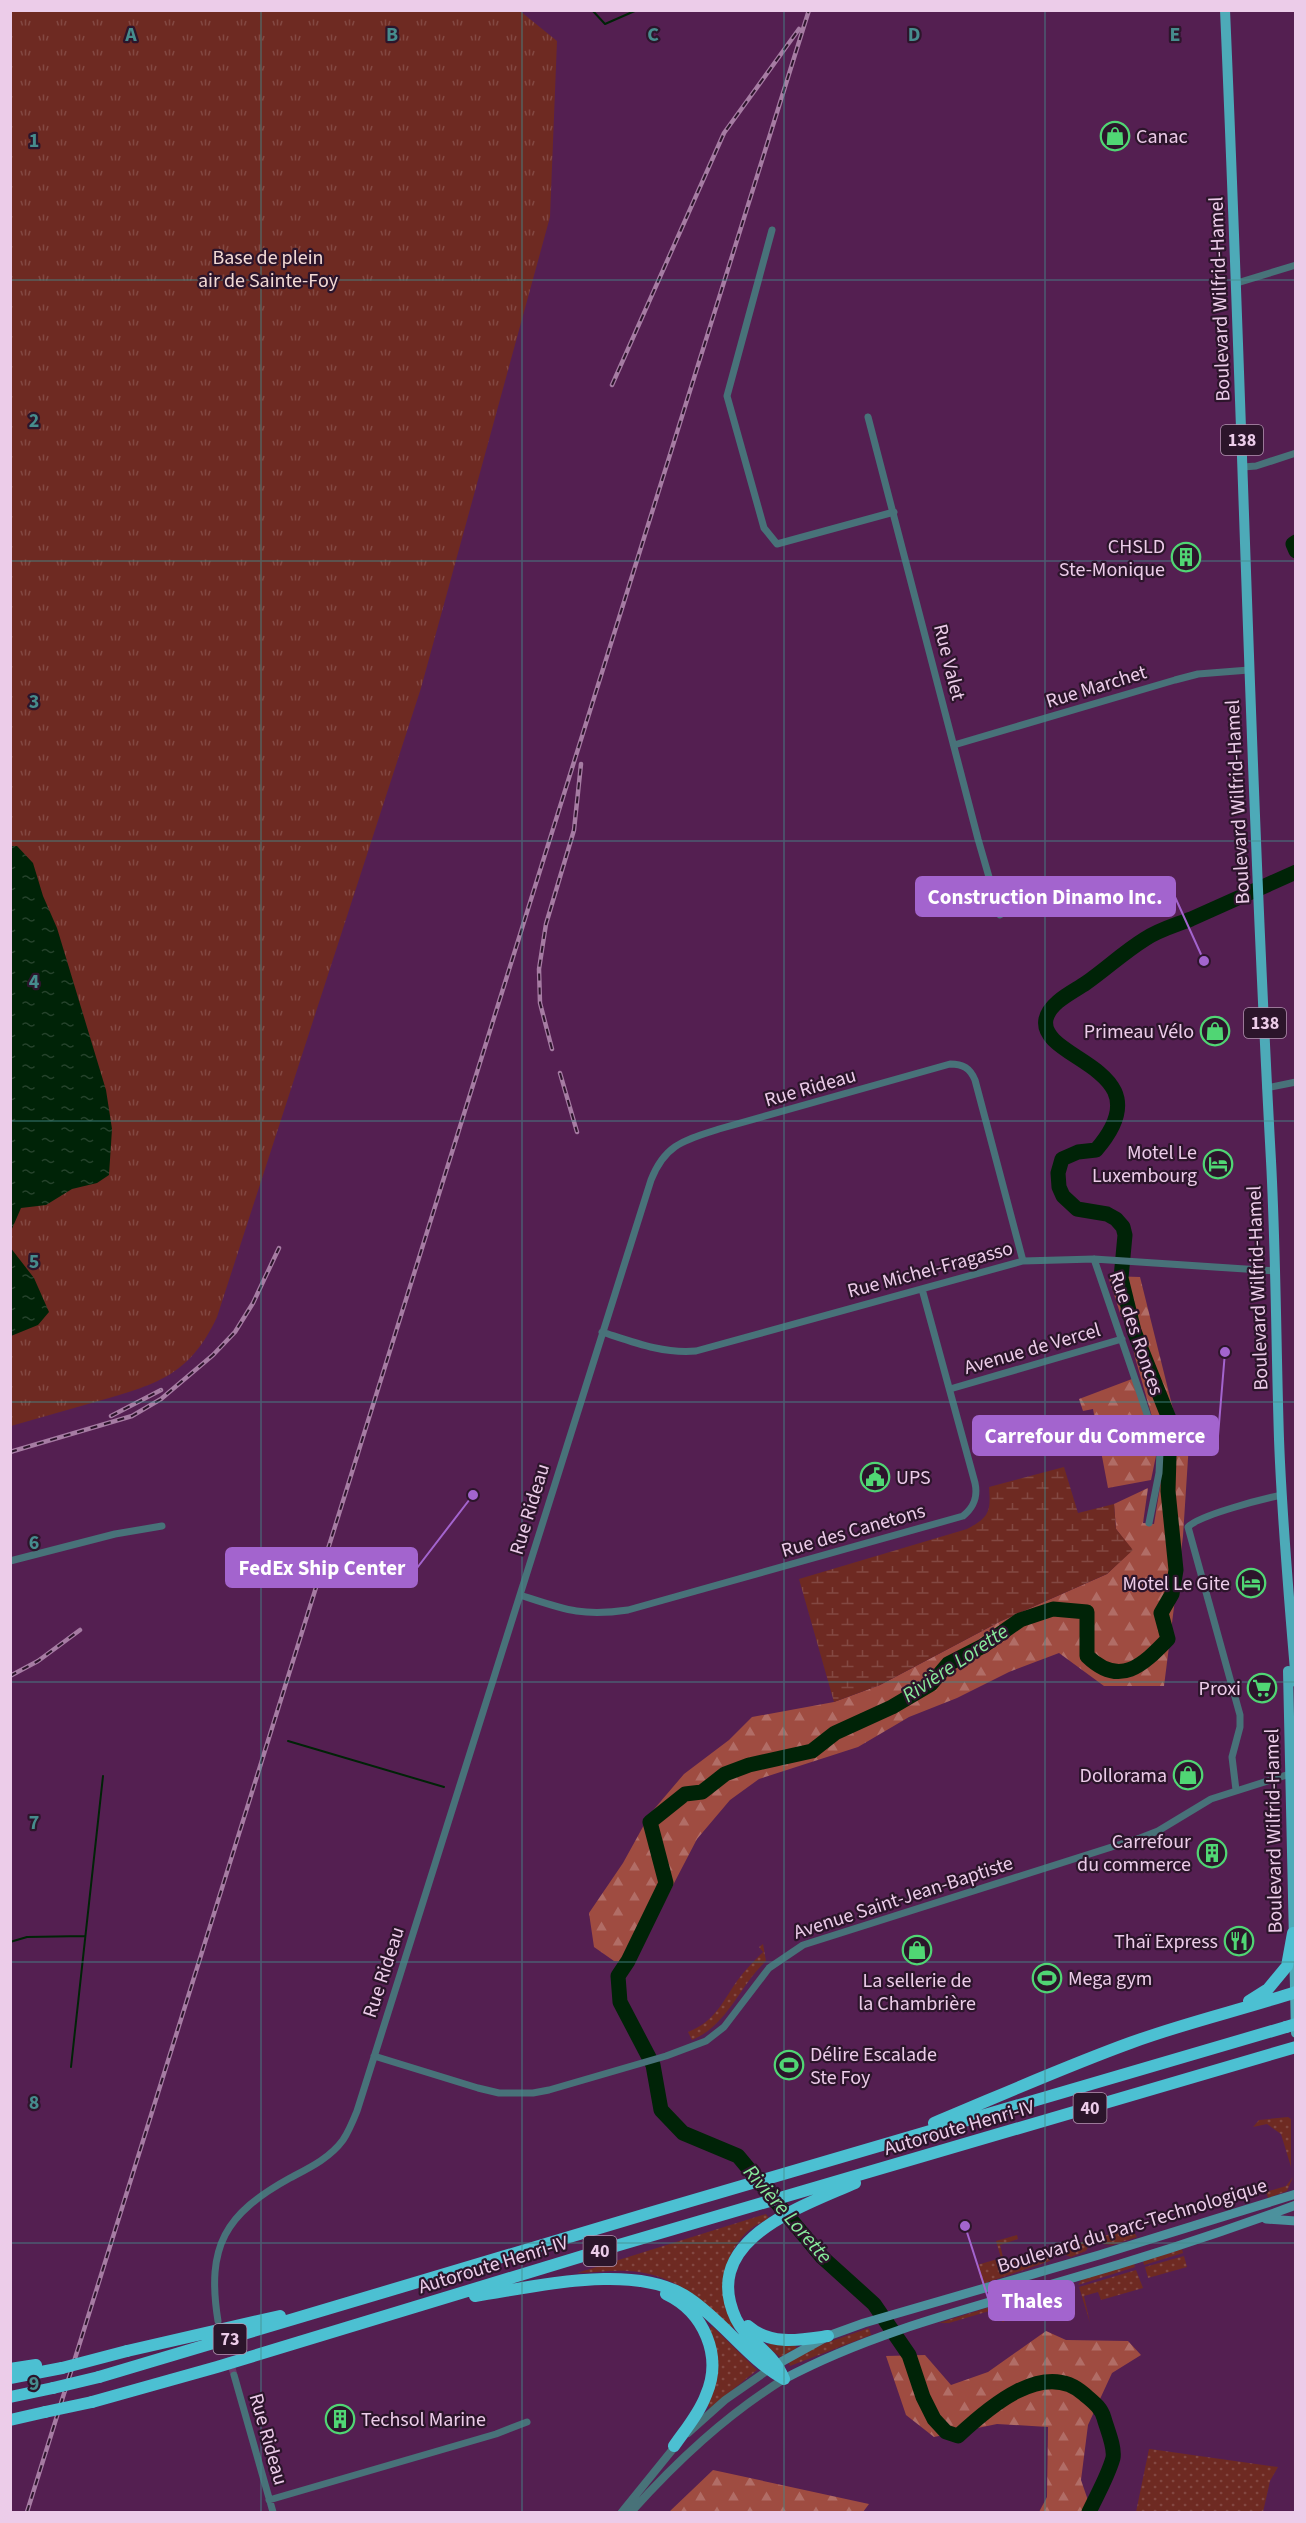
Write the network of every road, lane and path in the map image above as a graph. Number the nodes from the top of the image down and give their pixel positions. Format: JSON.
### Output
{"nodes":[{"id":1,"x":1225,"y":10,"type":"edge"},
{"id":2,"x":772,"y":230,"type":"dead end"},
{"id":3,"x":1296,"y":265,"type":"edge"},
{"id":4,"x":1237,"y":283,"type":"junction"},
{"id":5,"x":868,"y":417,"type":"dead end"},
{"id":6,"x":1296,"y":453,"type":"edge"},
{"id":7,"x":1243,"y":467,"type":"junction"},
{"id":8,"x":894,"y":512,"type":"junction"},
{"id":9,"x":1249,"y":669,"type":"junction"},
{"id":10,"x":954,"y":746,"type":"junction"},
{"id":11,"x":1000,"y":915,"type":"dead end"},
{"id":12,"x":1296,"y":1082,"type":"edge"},
{"id":13,"x":1266,"y":1088,"type":"junction"},
{"id":14,"x":1094,"y":1259,"type":"junction"},
{"id":15,"x":1023,"y":1261,"type":"junction"},
{"id":16,"x":1274,"y":1271,"type":"junction"},
{"id":17,"x":922,"y":1289,"type":"junction"},
{"id":18,"x":602,"y":1332,"type":"junction"},
{"id":19,"x":1122,"y":1339,"type":"junction"},
{"id":20,"x":950,"y":1389,"type":"junction"},
{"id":21,"x":1282,"y":1495,"type":"junction"},
{"id":22,"x":1149,"y":1523,"type":"dead end"},
{"id":23,"x":162,"y":1526,"type":"dead end"},
{"id":24,"x":10,"y":1561,"type":"edge"},
{"id":25,"x":1288,"y":1592,"type":"junction"},
{"id":26,"x":520,"y":1595,"type":"junction"},
{"id":27,"x":1296,"y":1682,"type":"edge"},
{"id":28,"x":1292,"y":1773,"type":"edge"},
{"id":29,"x":1236,"y":1790,"type":"junction"},
{"id":30,"x":1293,"y":1934,"type":"junction"},
{"id":31,"x":1295,"y":1992,"type":"edge"},
{"id":32,"x":1240,"y":2007,"type":"junction"},
{"id":33,"x":1292,"y":2028,"type":"edge"},
{"id":34,"x":1292,"y":2048,"type":"edge"},
{"id":35,"x":374,"y":2056,"type":"junction"},
{"id":36,"x":892,"y":2141,"type":"junction"},
{"id":37,"x":892,"y":2167,"type":"junction"},
{"id":38,"x":1296,"y":2194,"type":"edge"},
{"id":39,"x":1296,"y":2205,"type":"edge"},
{"id":40,"x":1258,"y":2219,"type":"junction"},
{"id":41,"x":1296,"y":2222,"type":"edge"},
{"id":42,"x":626,"y":2279,"type":"junction"},
{"id":43,"x":360,"y":2299,"type":"junction"},
{"id":44,"x":441,"y":2300,"type":"junction"},
{"id":45,"x":733,"y":2310,"type":"junction"},
{"id":46,"x":218,"y":2321,"type":"dead end"},
{"id":47,"x":828,"y":2336,"type":"junction"},
{"id":48,"x":61,"y":2365,"type":"junction"},
{"id":49,"x":773,"y":2367,"type":"junction"},
{"id":50,"x":10,"y":2369,"type":"edge"},
{"id":51,"x":234,"y":2375,"type":"tunnel mouth"},
{"id":52,"x":10,"y":2378,"type":"edge"},
{"id":53,"x":784,"y":2379,"type":"junction"},
{"id":54,"x":10,"y":2397,"type":"edge"},
{"id":55,"x":12,"y":2420,"type":"edge"},
{"id":56,"x":528,"y":2422,"type":"dead end"},
{"id":57,"x":674,"y":2446,"type":"junction"},
{"id":58,"x":269,"y":2500,"type":"junction"},
{"id":59,"x":273,"y":2512,"type":"edge"},
{"id":60,"x":622,"y":2512,"type":"edge"},
{"id":61,"x":631,"y":2512,"type":"edge"}],
"edges":[{"from":1,"to":4,"type":"main road","name":"Boulevard Wilfrid-Hamel","number":"138"},
{"from":2,"to":8,"type":"street"},
{"from":3,"to":4,"type":"street"},
{"from":4,"to":7,"type":"main road","name":"Boulevard Wilfrid-Hamel","number":"138"},
{"from":5,"to":8,"type":"street","name":"Rue Valet"},
{"from":6,"to":7,"type":"street"},
{"from":7,"to":9,"type":"main road","name":"Boulevard Wilfrid-Hamel","number":"138"},
{"from":8,"to":10,"type":"street","name":"Rue Valet"},
{"from":9,"to":10,"type":"street","name":"Rue Marchet"},
{"from":9,"to":13,"type":"main road","name":"Boulevard Wilfrid-Hamel","number":"138"},
{"from":10,"to":11,"type":"street","name":"Rue Valet"},
{"from":12,"to":13,"type":"street"},
{"from":13,"to":16,"type":"main road","name":"Boulevard Wilfrid-Hamel","number":"138"},
{"from":14,"to":15,"type":"street","name":"Rue Michel-Fragasso"},
{"from":14,"to":16,"type":"street","name":"Rue Michel-Fragasso"},
{"from":14,"to":19,"type":"street","name":"Rue des Ronces"},
{"from":15,"to":17,"type":"street","name":"Rue Michel-Fragasso"},
{"from":15,"to":18,"type":"street","name":"Rue Rideau"},
{"from":16,"to":21,"type":"main road","name":"Boulevard Wilfrid-Hamel","number":"138"},
{"from":17,"to":18,"type":"street","name":"Rue Michel-Fragasso"},
{"from":17,"to":20,"type":"street","name":"Rue des Canetons"},
{"from":18,"to":26,"type":"street","name":"Rue Rideau"},
{"from":19,"to":20,"type":"street","name":"Avenue de Vercel"},
{"from":19,"to":22,"type":"street","name":"Rue des Ronces"},
{"from":20,"to":26,"type":"street","name":"Rue des Canetons"},
{"from":21,"to":25,"type":"main road","name":"Boulevard Wilfrid-Hamel","number":"138"},
{"from":21,"to":29,"type":"street"},
{"from":23,"to":24,"type":"street"},
{"from":25,"to":27,"type":"main road","name":"Boulevard Wilfrid-Hamel","number":"138"},
{"from":25,"to":28,"type":"main road","name":"Boulevard Wilfrid-Hamel","number":"138"},
{"from":26,"to":35,"type":"street","name":"Rue Rideau"},
{"from":28,"to":29,"type":"street","name":"Avenue Saint-Jean-Baptiste"},
{"from":28,"to":30,"type":"main road","name":"Boulevard Wilfrid-Hamel","number":"138"},
{"from":29,"to":35,"type":"street","name":"Avenue Saint-Jean-Baptiste"},
{"from":30,"to":31,"type":"main road","name":"Boulevard Wilfrid-Hamel","number":"138"},
{"from":30,"to":32,"type":"highway"},
{"from":31,"to":32,"type":"highway"},
{"from":31,"to":33,"type":"main road","name":"Boulevard Wilfrid-Hamel","number":"138"},
{"from":32,"to":36,"type":"highway"},
{"from":33,"to":36,"type":"highway","name":"Autoroute Henri-IV","number":"40"},
{"from":34,"to":37,"type":"highway","name":"Autoroute Henri-IV","number":"40"},
{"from":35,"to":46,"type":"street","name":"Rue Rideau"},
{"from":36,"to":43,"type":"highway","name":"Autoroute Henri-IV","number":"40"},
{"from":37,"to":44,"type":"highway","name":"Autoroute Henri-IV","number":"40"},
{"from":37,"to":45,"type":"highway"},
{"from":38,"to":47,"type":"main road","name":"Boulevard du Parc-Technologique"},
{"from":39,"to":40,"type":"main road","name":"Boulevard du Parc-Technologique"},
{"from":40,"to":41,"type":"main road","name":"Boulevard du Parc-Technologique"},
{"from":40,"to":53,"type":"main road","name":"Boulevard du Parc-Technologique"},
{"from":42,"to":44,"type":"highway"},
{"from":42,"to":49,"type":"highway"},
{"from":42,"to":57,"type":"highway"},
{"from":43,"to":48,"type":"highway","number":"40","bridge":true},
{"from":43,"to":54,"type":"highway","name":"Autoroute Henri-IV","number":"73","bridge":true},
{"from":44,"to":55,"type":"highway","name":"Autoroute Henri-IV","number":"40","bridge":true},
{"from":45,"to":47,"type":"highway"},
{"from":45,"to":49,"type":"highway"},
{"from":47,"to":49,"type":"main road","name":"Boulevard du Parc-Technologique"},
{"from":48,"to":50,"type":"highway"},
{"from":48,"to":52,"type":"highway","number":"40"},
{"from":49,"to":53,"type":"highway"},
{"from":49,"to":57,"type":"street","name":"Boulevard du Parc-Technologique"},
{"from":51,"to":58,"type":"street","name":"Rue Rideau"},
{"from":53,"to":61,"type":"street","name":"Boulevard du Parc-Technologique"},
{"from":56,"to":58,"type":"street"},
{"from":57,"to":60,"type":"street","name":"Boulevard du Parc-Technologique"},
{"from":58,"to":59,"type":"street","name":"Rue Rideau"}]}
